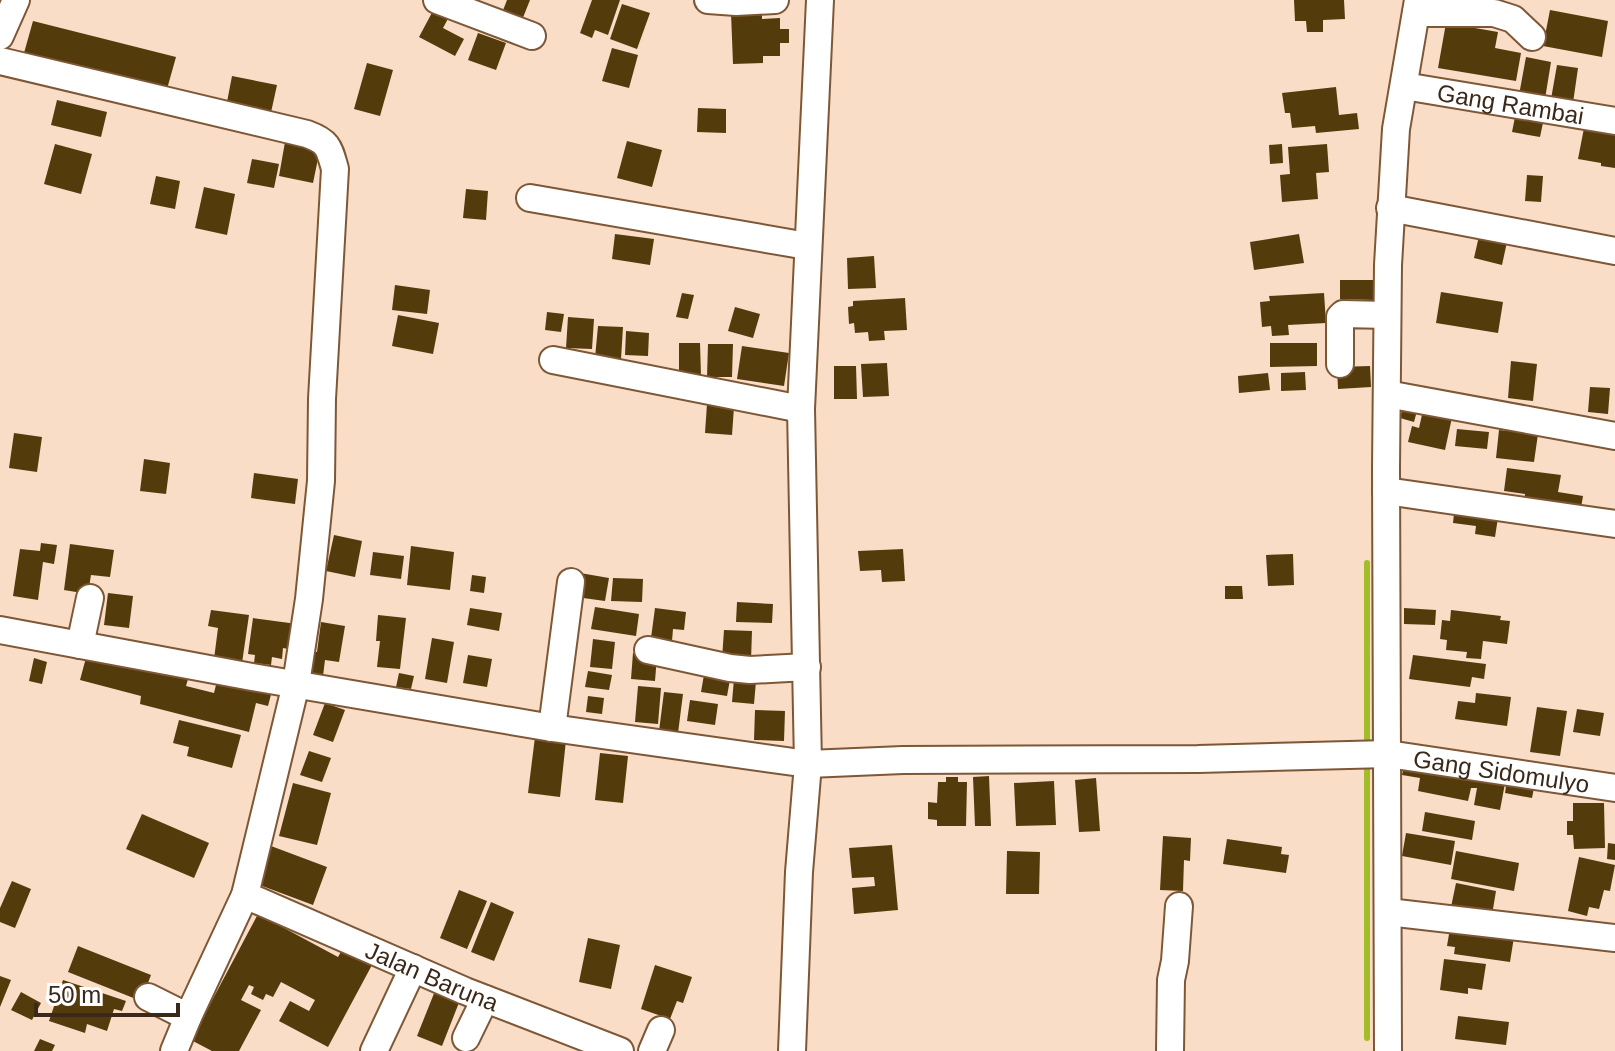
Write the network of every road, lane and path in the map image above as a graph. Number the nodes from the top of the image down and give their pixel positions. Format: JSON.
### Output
{"nodes":[{"id":1,"x":16,"y":0,"type":"edge"},
{"id":2,"x":437,"y":0,"type":"edge"},
{"id":3,"x":708,"y":0,"type":"edge"},
{"id":4,"x":775,"y":0,"type":"edge"},
{"id":5,"x":820,"y":0,"type":"edge"},
{"id":6,"x":1417,"y":7,"type":"edge"},
{"id":7,"x":0,"y":36,"type":"edge"},
{"id":8,"x":532,"y":36,"type":"dead end"},
{"id":9,"x":1532,"y":37,"type":"dead end"},
{"id":10,"x":0,"y":61,"type":"edge"},
{"id":11,"x":1404,"y":86,"type":"junction"},
{"id":12,"x":1615,"y":121,"type":"edge"},
{"id":13,"x":530,"y":198,"type":"dead end"},
{"id":14,"x":1390,"y":208,"type":"junction"},
{"id":15,"x":807,"y":246,"type":"junction"},
{"id":16,"x":1615,"y":251,"type":"edge"},
{"id":17,"x":1387,"y":315,"type":"junction"},
{"id":18,"x":553,"y":360,"type":"dead end"},
{"id":19,"x":1340,"y":364,"type":"dead end"},
{"id":20,"x":1387,"y":394,"type":"junction"},
{"id":21,"x":801,"y":409,"type":"junction"},
{"id":22,"x":1615,"y":436,"type":"edge"},
{"id":23,"x":1386,"y":491,"type":"junction"},
{"id":24,"x":1615,"y":524,"type":"edge"},
{"id":25,"x":571,"y":582,"type":"dead end"},
{"id":26,"x":90,"y":598,"type":"dead end"},
{"id":27,"x":0,"y":630,"type":"edge"},
{"id":28,"x":80,"y":645,"type":"junction"},
{"id":29,"x":648,"y":650,"type":"dead end"},
{"id":30,"x":807,"y":667,"type":"junction"},
{"id":31,"x":296,"y":684,"type":"junction"},
{"id":32,"x":552,"y":728,"type":"junction"},
{"id":33,"x":1388,"y":754,"type":"junction"},
{"id":34,"x":808,"y":764,"type":"junction"},
{"id":35,"x":1615,"y":788,"type":"edge"},
{"id":36,"x":245,"y":895,"type":"junction"},
{"id":37,"x":1179,"y":906,"type":"dead end"},
{"id":38,"x":1388,"y":912,"type":"junction"},
{"id":39,"x":1615,"y":938,"type":"edge"},
{"id":40,"x":413,"y":968,"type":"junction"},
{"id":41,"x":148,"y":997,"type":"dead end"},
{"id":42,"x":485,"y":999,"type":"junction"},
{"id":43,"x":188,"y":1017,"type":"junction"},
{"id":44,"x":466,"y":1038,"type":"dead end"},
{"id":45,"x":174,"y":1051,"type":"edge"},
{"id":46,"x":374,"y":1051,"type":"edge"},
{"id":47,"x":620,"y":1051,"type":"edge"},
{"id":48,"x":792,"y":1051,"type":"edge"},
{"id":49,"x":1170,"y":1051,"type":"edge"},
{"id":50,"x":1388,"y":1051,"type":"edge"}],
"edges":[{"from":1,"to":7,"type":"street"},
{"from":2,"to":8,"type":"street"},
{"from":3,"to":4,"type":"street"},
{"from":5,"to":15,"type":"street"},
{"from":6,"to":9,"type":"street"},
{"from":6,"to":11,"type":"street"},
{"from":10,"to":31,"type":"street"},
{"from":11,"to":12,"type":"street","name":"Gang Rambai"},
{"from":11,"to":14,"type":"street"},
{"from":13,"to":15,"type":"street"},
{"from":14,"to":16,"type":"street"},
{"from":14,"to":17,"type":"street"},
{"from":15,"to":21,"type":"street"},
{"from":17,"to":19,"type":"street"},
{"from":17,"to":20,"type":"street"},
{"from":18,"to":21,"type":"street"},
{"from":20,"to":22,"type":"street"},
{"from":20,"to":23,"type":"street"},
{"from":21,"to":30,"type":"street"},
{"from":23,"to":24,"type":"street"},
{"from":23,"to":33,"type":"street"},
{"from":25,"to":32,"type":"street"},
{"from":26,"to":28,"type":"street"},
{"from":27,"to":28,"type":"street","name":"Gang Sidomulyo"},
{"from":28,"to":31,"type":"street","name":"Gang Sidomulyo"},
{"from":29,"to":30,"type":"street"},
{"from":30,"to":34,"type":"street"},
{"from":31,"to":32,"type":"street","name":"Gang Sidomulyo"},
{"from":31,"to":36,"type":"street"},
{"from":32,"to":34,"type":"street","name":"Gang Sidomulyo"},
{"from":33,"to":34,"type":"street","name":"Gang Sidomulyo"},
{"from":33,"to":35,"type":"street","name":"Gang Sidomulyo"},
{"from":33,"to":38,"type":"street"},
{"from":34,"to":48,"type":"street"},
{"from":36,"to":40,"type":"street","name":"Jalan Baruna"},
{"from":36,"to":43,"type":"street"},
{"from":37,"to":49,"type":"street"},
{"from":38,"to":39,"type":"street"},
{"from":38,"to":50,"type":"street"},
{"from":40,"to":42,"type":"street","name":"Jalan Baruna"},
{"from":40,"to":46,"type":"street"},
{"from":41,"to":43,"type":"street"},
{"from":42,"to":44,"type":"street"},
{"from":42,"to":47,"type":"street","name":"Jalan Baruna"},
{"from":43,"to":45,"type":"street"}]}
